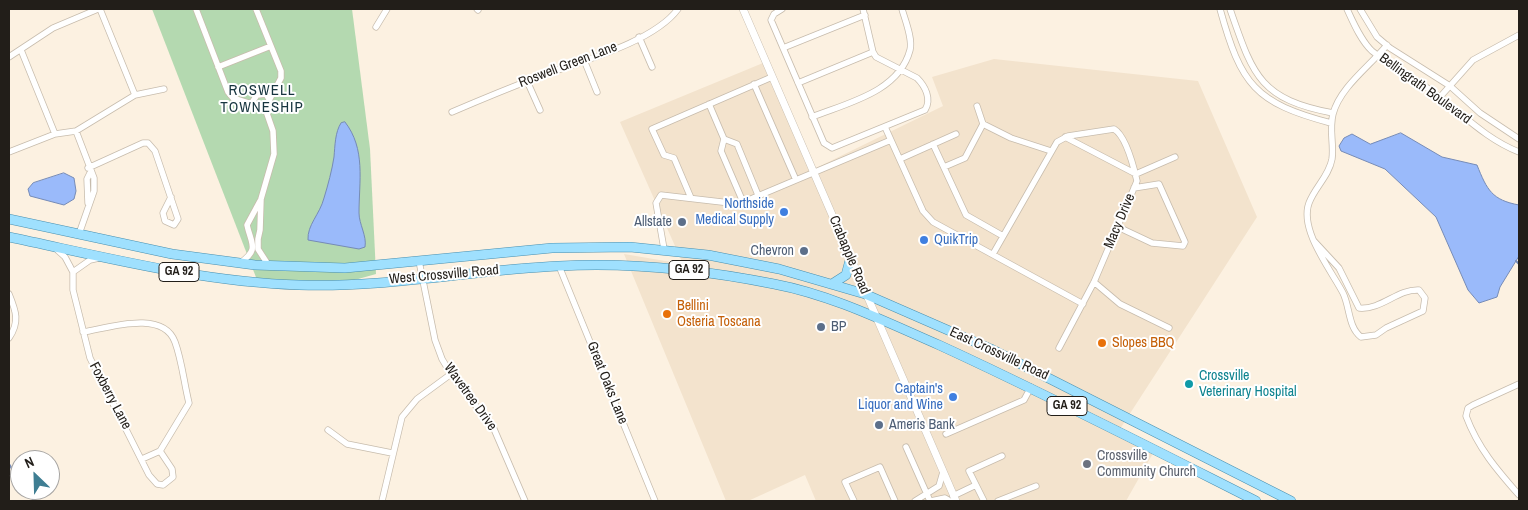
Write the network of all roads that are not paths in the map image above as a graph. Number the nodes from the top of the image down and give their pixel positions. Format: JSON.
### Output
{"nodes":[{"id":1,"x":99,"y":9,"type":"edge"},
{"id":2,"x":196,"y":9,"type":"edge"},
{"id":3,"x":256,"y":9,"type":"edge"},
{"id":4,"x":387,"y":9,"type":"edge"},
{"id":5,"x":678,"y":9,"type":"edge"},
{"id":6,"x":742,"y":9,"type":"edge"},
{"id":7,"x":782,"y":9,"type":"edge"},
{"id":8,"x":902,"y":9,"type":"edge"},
{"id":9,"x":1220,"y":9,"type":"edge"},
{"id":10,"x":1230,"y":9,"type":"edge"},
{"id":11,"x":1347,"y":9,"type":"edge"},
{"id":12,"x":1360,"y":9,"type":"edge"},
{"id":13,"x":864,"y":12,"type":"edge"},
{"id":14,"x":1366,"y":18,"type":"junction"},
{"id":15,"x":1354,"y":25,"type":"junction"},
{"id":16,"x":376,"y":27,"type":"dead end"},
{"id":17,"x":1519,"y":35,"type":"edge"},
{"id":18,"x":639,"y":37,"type":"junction"},
{"id":19,"x":271,"y":46,"type":"junction"},
{"id":20,"x":1386,"y":46,"type":"junction"},
{"id":21,"x":783,"y":48,"type":"junction"},
{"id":22,"x":21,"y":50,"type":"junction"},
{"id":23,"x":872,"y":52,"type":"junction"},
{"id":24,"x":1378,"y":55,"type":"junction"},
{"id":25,"x":1246,"y":56,"type":"junction"},
{"id":26,"x":9,"y":57,"type":"edge"},
{"id":27,"x":584,"y":60,"type":"junction"},
{"id":28,"x":1237,"y":60,"type":"junction"},
{"id":29,"x":652,"y":66,"type":"dead end"},
{"id":30,"x":218,"y":67,"type":"junction"},
{"id":31,"x":900,"y":70,"type":"junction"},
{"id":32,"x":772,"y":77,"type":"junction"},
{"id":33,"x":527,"y":81,"type":"junction"},
{"id":34,"x":798,"y":83,"type":"junction"},
{"id":35,"x":754,"y":84,"type":"junction"},
{"id":36,"x":1450,"y":86,"type":"junction"},
{"id":37,"x":164,"y":89,"type":"dead end"},
{"id":38,"x":597,"y":92,"type":"dead end"},
{"id":39,"x":136,"y":95,"type":"junction"},
{"id":40,"x":1440,"y":97,"type":"junction"},
{"id":41,"x":269,"y":100,"type":"junction"},
{"id":42,"x":709,"y":104,"type":"junction"},
{"id":43,"x":256,"y":106,"type":"junction"},
{"id":44,"x":977,"y":106,"type":"dead end"},
{"id":45,"x":265,"y":108,"type":"junction"},
{"id":46,"x":540,"y":110,"type":"dead end"},
{"id":47,"x":452,"y":112,"type":"dead end"},
{"id":48,"x":1333,"y":113,"type":"junction"},
{"id":49,"x":812,"y":117,"type":"junction"},
{"id":50,"x":983,"y":124,"type":"junction"},
{"id":51,"x":1332,"y":124,"type":"junction"},
{"id":52,"x":885,"y":127,"type":"junction"},
{"id":53,"x":76,"y":131,"type":"junction"},
{"id":54,"x":55,"y":134,"type":"junction"},
{"id":55,"x":956,"y":134,"type":"dead end"},
{"id":56,"x":1065,"y":137,"type":"junction"},
{"id":57,"x":724,"y":139,"type":"junction"},
{"id":58,"x":1519,"y":139,"type":"edge"},
{"id":59,"x":891,"y":140,"type":"junction"},
{"id":60,"x":933,"y":144,"type":"junction"},
{"id":61,"x":1051,"y":151,"type":"junction"},
{"id":62,"x":9,"y":152,"type":"edge"},
{"id":63,"x":1519,"y":152,"type":"edge"},
{"id":64,"x":1175,"y":157,"type":"dead end"},
{"id":65,"x":900,"y":159,"type":"junction"},
{"id":66,"x":944,"y":167,"type":"junction"},
{"id":67,"x":89,"y":171,"type":"junction"},
{"id":68,"x":814,"y":173,"type":"junction"},
{"id":69,"x":1136,"y":174,"type":"junction"},
{"id":70,"x":796,"y":180,"type":"junction"},
{"id":71,"x":1134,"y":188,"type":"junction"},
{"id":72,"x":758,"y":195,"type":"junction"},
{"id":73,"x":171,"y":198,"type":"junction"},
{"id":74,"x":691,"y":198,"type":"junction"},
{"id":75,"x":261,"y":199,"type":"junction"},
{"id":76,"x":743,"y":202,"type":"junction"},
{"id":77,"x":9,"y":219,"type":"edge"},
{"id":78,"x":1118,"y":227,"type":"junction"},
{"id":79,"x":78,"y":234,"type":"junction"},
{"id":80,"x":1003,"y":236,"type":"junction"},
{"id":81,"x":9,"y":238,"type":"edge"},
{"id":82,"x":1314,"y":241,"type":"junction"},
{"id":83,"x":52,"y":246,"type":"junction"},
{"id":84,"x":256,"y":249,"type":"junction"},
{"id":85,"x":664,"y":249,"type":"junction"},
{"id":86,"x":993,"y":254,"type":"junction"},
{"id":87,"x":102,"y":257,"type":"junction"},
{"id":88,"x":850,"y":260,"type":"junction"},
{"id":89,"x":419,"y":261,"type":"junction"},
{"id":90,"x":238,"y":264,"type":"junction"},
{"id":91,"x":269,"y":266,"type":"junction"},
{"id":92,"x":559,"y":266,"type":"junction"},
{"id":93,"x":73,"y":272,"type":"junction"},
{"id":94,"x":422,"y":277,"type":"junction"},
{"id":95,"x":1094,"y":282,"type":"junction"},
{"id":96,"x":832,"y":284,"type":"junction"},
{"id":97,"x":9,"y":294,"type":"edge"},
{"id":98,"x":865,"y":294,"type":"junction"},
{"id":99,"x":1083,"y":304,"type":"junction"},
{"id":100,"x":876,"y":317,"type":"junction"},
{"id":101,"x":1169,"y":328,"type":"dead end"},
{"id":102,"x":83,"y":332,"type":"junction"},
{"id":103,"x":9,"y":338,"type":"edge"},
{"id":104,"x":1059,"y":348,"type":"dead end"},
{"id":105,"x":451,"y":374,"type":"junction"},
{"id":106,"x":1519,"y":384,"type":"edge"},
{"id":107,"x":1032,"y":387,"type":"junction"},
{"id":108,"x":328,"y":430,"type":"dead end"},
{"id":109,"x":946,"y":434,"type":"dead end"},
{"id":110,"x":906,"y":447,"type":"dead end"},
{"id":111,"x":160,"y":451,"type":"junction"},
{"id":112,"x":392,"y":453,"type":"junction"},
{"id":113,"x":1002,"y":456,"type":"dead end"},
{"id":114,"x":142,"y":458,"type":"junction"},
{"id":115,"x":943,"y":472,"type":"junction"},
{"id":116,"x":976,"y":485,"type":"junction"},
{"id":117,"x":1036,"y":486,"type":"dead end"},
{"id":118,"x":927,"y":494,"type":"junction"},
{"id":119,"x":1519,"y":496,"type":"edge"},
{"id":120,"x":953,"y":499,"type":"edge"},
{"id":121,"x":382,"y":501,"type":"edge"},
{"id":122,"x":525,"y":501,"type":"edge"},
{"id":123,"x":655,"y":501,"type":"edge"},
{"id":124,"x":854,"y":501,"type":"edge"},
{"id":125,"x":895,"y":501,"type":"edge"},
{"id":126,"x":915,"y":501,"type":"edge"},
{"id":127,"x":931,"y":501,"type":"edge"},
{"id":128,"x":984,"y":501,"type":"edge"},
{"id":129,"x":998,"y":501,"type":"edge"},
{"id":130,"x":1256,"y":501,"type":"edge"},
{"id":131,"x":1291,"y":501,"type":"edge"}],
"edges":[{"from":1,"to":22,"type":"street"},
{"from":1,"to":39,"type":"street"},
{"from":2,"to":30,"type":"street"},
{"from":3,"to":19,"type":"street"},
{"from":4,"to":16,"type":"street"},
{"from":5,"to":18,"type":"street","name":"Roswell Green Lane"},
{"from":6,"to":32,"type":"street","name":"Crabapple Road"},
{"from":7,"to":21,"type":"street"},
{"from":8,"to":31,"type":"street"},
{"from":9,"to":28,"type":"street"},
{"from":10,"to":25,"type":"street"},
{"from":11,"to":15,"type":"street","name":"Bellingrath Boulevard"},
{"from":12,"to":14,"type":"street","name":"Bellingrath Boulevard"},
{"from":13,"to":21,"type":"street"},
{"from":13,"to":23,"type":"street"},
{"from":14,"to":15,"type":"street"},
{"from":14,"to":20,"type":"street","name":"Bellingrath Boulevard"},
{"from":15,"to":24,"type":"street","name":"Bellingrath Boulevard"},
{"from":17,"to":36,"type":"street"},
{"from":18,"to":27,"type":"street","name":"Roswell Green Lane"},
{"from":18,"to":29,"type":"street"},
{"from":19,"to":30,"type":"street"},
{"from":19,"to":41,"type":"street"},
{"from":20,"to":24,"type":"street"},
{"from":20,"to":36,"type":"street","name":"Bellingrath Boulevard"},
{"from":21,"to":34,"type":"street"},
{"from":22,"to":26,"type":"street"},
{"from":22,"to":54,"type":"street"},
{"from":23,"to":31,"type":"street"},
{"from":23,"to":34,"type":"street"},
{"from":24,"to":40,"type":"street","name":"Bellingrath Boulevard"},
{"from":24,"to":48,"type":"street"},
{"from":25,"to":28,"type":"street"},
{"from":25,"to":48,"type":"street"},
{"from":27,"to":33,"type":"street","name":"Roswell Green Lane"},
{"from":27,"to":38,"type":"street"},
{"from":28,"to":51,"type":"street"},
{"from":30,"to":43,"type":"street"},
{"from":31,"to":49,"type":"street"},
{"from":31,"to":52,"type":"street"},
{"from":32,"to":35,"type":"street"},
{"from":32,"to":68,"type":"street","name":"Crabapple Road"},
{"from":33,"to":46,"type":"street"},
{"from":33,"to":47,"type":"street","name":"Roswell Green Lane"},
{"from":34,"to":49,"type":"street"},
{"from":35,"to":42,"type":"street"},
{"from":35,"to":70,"type":"street"},
{"from":36,"to":40,"type":"street"},
{"from":36,"to":58,"type":"street","name":"Bellingrath Boulevard"},
{"from":37,"to":39,"type":"street"},
{"from":39,"to":53,"type":"street"},
{"from":40,"to":63,"type":"street","name":"Bellingrath Boulevard"},
{"from":41,"to":43,"type":"street"},
{"from":41,"to":45,"type":"street"},
{"from":42,"to":57,"type":"street"},
{"from":42,"to":74,"type":"street"},
{"from":43,"to":45,"type":"street"},
{"from":44,"to":50,"type":"street"},
{"from":45,"to":75,"type":"street"},
{"from":48,"to":51,"type":"street"},
{"from":49,"to":52,"type":"street"},
{"from":50,"to":61,"type":"street"},
{"from":50,"to":66,"type":"street"},
{"from":51,"to":82,"type":"street"},
{"from":52,"to":59,"type":"street"},
{"from":53,"to":54,"type":"street"},
{"from":53,"to":67,"type":"street"},
{"from":54,"to":62,"type":"street"},
{"from":55,"to":60,"type":"street"},
{"from":56,"to":61,"type":"street"},
{"from":56,"to":69,"type":"street"},
{"from":56,"to":69,"type":"street","name":"Macy Drive"},
{"from":57,"to":72,"type":"street"},
{"from":57,"to":76,"type":"street"},
{"from":59,"to":65,"type":"street"},
{"from":59,"to":68,"type":"street"},
{"from":60,"to":65,"type":"street"},
{"from":60,"to":66,"type":"street"},
{"from":61,"to":80,"type":"street"},
{"from":64,"to":69,"type":"street"},
{"from":65,"to":86,"type":"street"},
{"from":66,"to":80,"type":"street"},
{"from":67,"to":73,"type":"street"},
{"from":67,"to":79,"type":"street"},
{"from":68,"to":70,"type":"street"},
{"from":68,"to":88,"type":"street","name":"Crabapple Road"},
{"from":69,"to":71,"type":"street","name":"Macy Drive"},
{"from":70,"to":72,"type":"street"},
{"from":71,"to":78,"type":"street","name":"Macy Drive"},
{"from":71,"to":78,"type":"street"},
{"from":72,"to":76,"type":"street"},
{"from":73,"to":73,"type":"street"},
{"from":74,"to":76,"type":"street"},
{"from":74,"to":85,"type":"street"},
{"from":75,"to":84,"type":"street"},
{"from":75,"to":84,"type":"street"},
{"from":77,"to":79,"type":"main road","name":"West Crossville Road","number":"GA 92"},
{"from":78,"to":95,"type":"street","name":"Macy Drive"},
{"from":79,"to":90,"type":"main road","name":"West Crossville Road","number":"GA 92"},
{"from":80,"to":86,"type":"street"},
{"from":81,"to":83,"type":"main road","name":"West Crossville Road","number":"GA 92"},
{"from":82,"to":82,"type":"street"},
{"from":83,"to":87,"type":"main road","name":"West Crossville Road","number":"GA 92"},
{"from":83,"to":93,"type":"street"},
{"from":84,"to":90,"type":"street"},
{"from":84,"to":91,"type":"street"},
{"from":85,"to":89,"type":"main road","name":"West Crossville Road","number":"GA 92"},
{"from":85,"to":96,"type":"main road","name":"West Crossville Road","number":"GA 92"},
{"from":86,"to":99,"type":"street"},
{"from":87,"to":93,"type":"street"},
{"from":87,"to":94,"type":"main road","name":"West Crossville Road","number":"GA 92"},
{"from":88,"to":96,"type":"main road"},
{"from":88,"to":98,"type":"street","name":"Crabapple Road"},
{"from":89,"to":91,"type":"main road","name":"West Crossville Road","number":"GA 92"},
{"from":89,"to":94,"type":"street","name":"Wavetree Drive"},
{"from":90,"to":91,"type":"main road","name":"West Crossville Road","number":"GA 92"},
{"from":92,"to":94,"type":"main road","name":"West Crossville Road","number":"GA 92"},
{"from":92,"to":100,"type":"main road","name":"West Crossville Road","number":"GA 92"},
{"from":92,"to":123,"type":"street","name":"Great Oaks Lane"},
{"from":93,"to":102,"type":"street","name":"Foxberry Lane"},
{"from":94,"to":105,"type":"street","name":"Wavetree Drive"},
{"from":95,"to":99,"type":"street","name":"Macy Drive"},
{"from":95,"to":101,"type":"street"},
{"from":96,"to":98,"type":"main road","name":"West Crossville Road","number":"GA 92"},
{"from":97,"to":103,"type":"street"},
{"from":98,"to":100,"type":"street","name":"Crabapple Road"},
{"from":98,"to":131,"type":"main road","name":"East Crossville Road","number":"GA 92"},
{"from":99,"to":104,"type":"street","name":"Macy Drive"},
{"from":100,"to":107,"type":"main road","name":"East Crossville Road","number":"GA 92"},
{"from":100,"to":115,"type":"street","name":"Crabapple Road"},
{"from":102,"to":111,"type":"street"},
{"from":102,"to":114,"type":"street","name":"Foxberry Lane"},
{"from":105,"to":112,"type":"street"},
{"from":105,"to":122,"type":"street","name":"Wavetree Drive"},
{"from":106,"to":119,"type":"street"},
{"from":107,"to":109,"type":"street"},
{"from":107,"to":130,"type":"main road","name":"East Crossville Road","number":"GA 92"},
{"from":108,"to":112,"type":"street"},
{"from":110,"to":118,"type":"street"},
{"from":111,"to":114,"type":"street"},
{"from":111,"to":114,"type":"street","name":"Foxberry Lane"},
{"from":112,"to":121,"type":"street"},
{"from":113,"to":116,"type":"street"},
{"from":115,"to":118,"type":"street"},
{"from":115,"to":120,"type":"street","name":"Crabapple Road"},
{"from":116,"to":120,"type":"street"},
{"from":116,"to":128,"type":"street"},
{"from":117,"to":129,"type":"street"},
{"from":118,"to":126,"type":"street"},
{"from":118,"to":127,"type":"street"},
{"from":120,"to":127,"type":"street"},
{"from":124,"to":125,"type":"street"}]}
